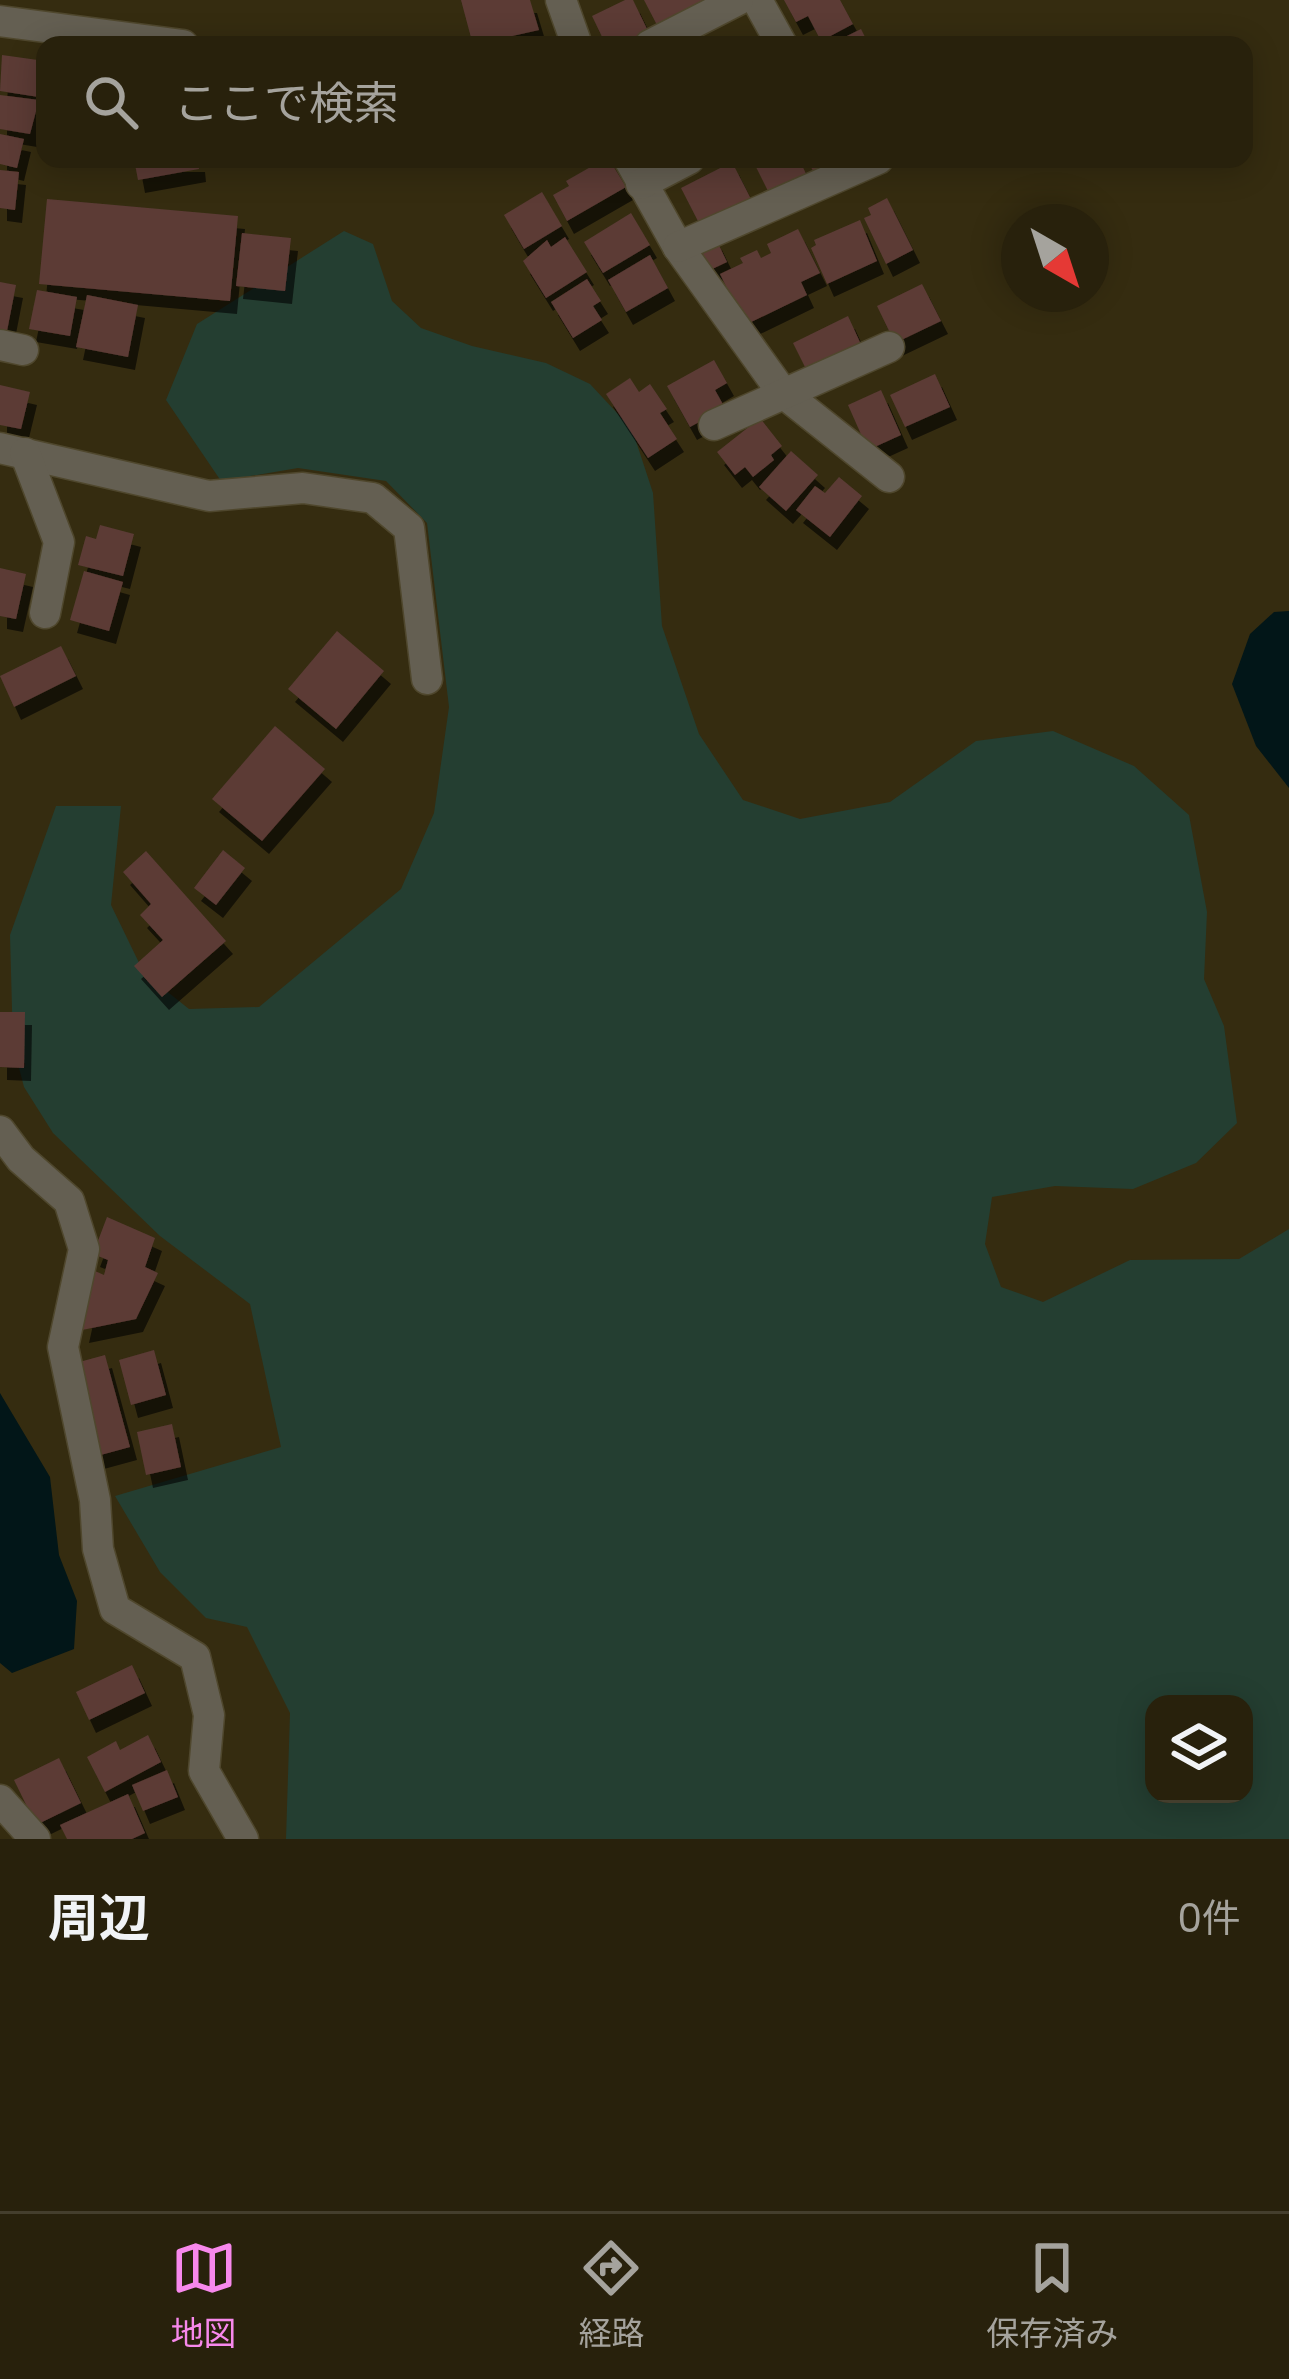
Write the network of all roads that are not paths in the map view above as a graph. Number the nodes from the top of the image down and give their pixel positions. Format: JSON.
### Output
{"nodes":[{"id":1,"x":560,"y":0,"type":"edge"},
{"id":2,"x":738,"y":0,"type":"edge"},
{"id":3,"x":757,"y":0,"type":"edge"},
{"id":4,"x":0,"y":21,"type":"edge"},
{"id":5,"x":115,"y":36,"type":"edge"},
{"id":6,"x":574,"y":36,"type":"edge"},
{"id":7,"x":668,"y":36,"type":"edge"},
{"id":8,"x":777,"y":36,"type":"edge"},
{"id":9,"x":858,"y":168,"type":"edge"},
{"id":10,"x":635,"y":171,"type":"edge"},
{"id":11,"x":678,"y":248,"type":"junction"},
{"id":12,"x":890,"y":347,"type":"dead end"},
{"id":13,"x":782,"y":392,"type":"junction"},
{"id":14,"x":714,"y":424,"type":"dead end"},
{"id":15,"x":13,"y":451,"type":"edge"},
{"id":16,"x":889,"y":477,"type":"dead end"},
{"id":17,"x":45,"y":613,"type":"dead end"},
{"id":18,"x":428,"y":679,"type":"dead end"},
{"id":19,"x":0,"y":1131,"type":"edge"},
{"id":20,"x":4,"y":1816,"type":"edge"},
{"id":21,"x":35,"y":1839,"type":"edge"},
{"id":22,"x":243,"y":1839,"type":"edge"}],
"edges":[{"from":1,"to":6,"type":"street"},
{"from":2,"to":7,"type":"street"},
{"from":3,"to":8,"type":"street"},
{"from":4,"to":5,"type":"street"},
{"from":9,"to":11,"type":"street"},
{"from":10,"to":11,"type":"street"},
{"from":11,"to":13,"type":"street"},
{"from":12,"to":13,"type":"street"},
{"from":13,"to":14,"type":"street"},
{"from":13,"to":16,"type":"street"},
{"from":15,"to":17,"type":"street"},
{"from":15,"to":18,"type":"street"},
{"from":19,"to":22,"type":"street"},
{"from":20,"to":21,"type":"street"}]}
